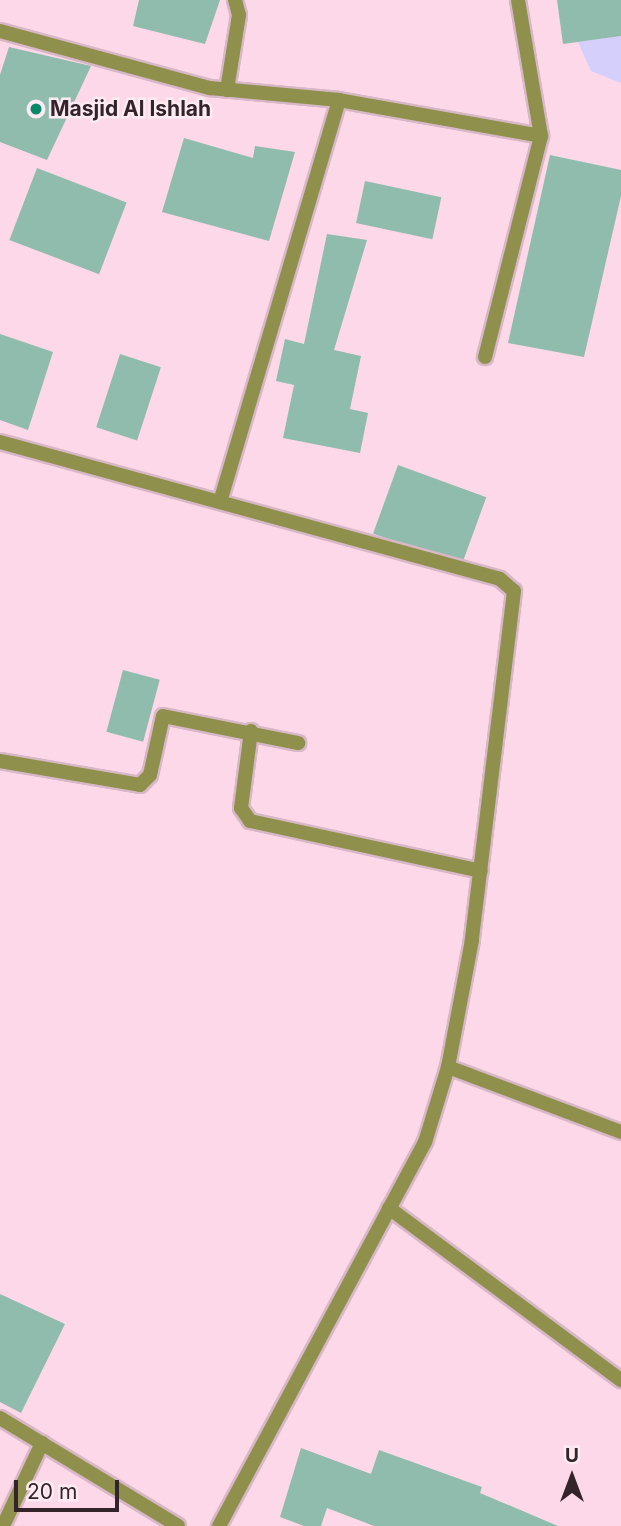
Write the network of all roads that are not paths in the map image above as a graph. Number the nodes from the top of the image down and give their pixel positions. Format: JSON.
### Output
{"nodes":[{"id":1,"x":235,"y":0,"type":"edge"},
{"id":2,"x":518,"y":0,"type":"edge"},
{"id":3,"x":0,"y":31,"type":"edge"},
{"id":4,"x":227,"y":90,"type":"junction"},
{"id":5,"x":339,"y":100,"type":"junction"},
{"id":6,"x":541,"y":136,"type":"junction"},
{"id":7,"x":485,"y":357,"type":"dead end"},
{"id":8,"x":0,"y":442,"type":"edge"},
{"id":9,"x":220,"y":502,"type":"junction"},
{"id":10,"x":251,"y":732,"type":"junction"},
{"id":11,"x":299,"y":743,"type":"dead end"},
{"id":12,"x":0,"y":761,"type":"edge"},
{"id":13,"x":481,"y":871,"type":"junction"},
{"id":14,"x":448,"y":1067,"type":"junction"},
{"id":15,"x":621,"y":1132,"type":"edge"},
{"id":16,"x":389,"y":1208,"type":"junction"},
{"id":17,"x":621,"y":1380,"type":"edge"},
{"id":18,"x":0,"y":1418,"type":"edge"},
{"id":19,"x":43,"y":1443,"type":"junction"},
{"id":20,"x":3,"y":1526,"type":"edge"},
{"id":21,"x":178,"y":1526,"type":"edge"},
{"id":22,"x":219,"y":1526,"type":"edge"}],
"edges":[{"from":1,"to":4,"type":"street"},
{"from":2,"to":6,"type":"street"},
{"from":3,"to":4,"type":"street"},
{"from":4,"to":5,"type":"street"},
{"from":5,"to":6,"type":"street"},
{"from":5,"to":9,"type":"street"},
{"from":6,"to":7,"type":"street"},
{"from":8,"to":9,"type":"street"},
{"from":9,"to":13,"type":"street"},
{"from":10,"to":11,"type":"street"},
{"from":10,"to":12,"type":"street"},
{"from":10,"to":13,"type":"street"},
{"from":13,"to":14,"type":"street"},
{"from":14,"to":15,"type":"street"},
{"from":14,"to":16,"type":"street"},
{"from":16,"to":17,"type":"street"},
{"from":16,"to":22,"type":"street"},
{"from":18,"to":19,"type":"street"},
{"from":19,"to":20,"type":"street"},
{"from":19,"to":21,"type":"street"}]}
